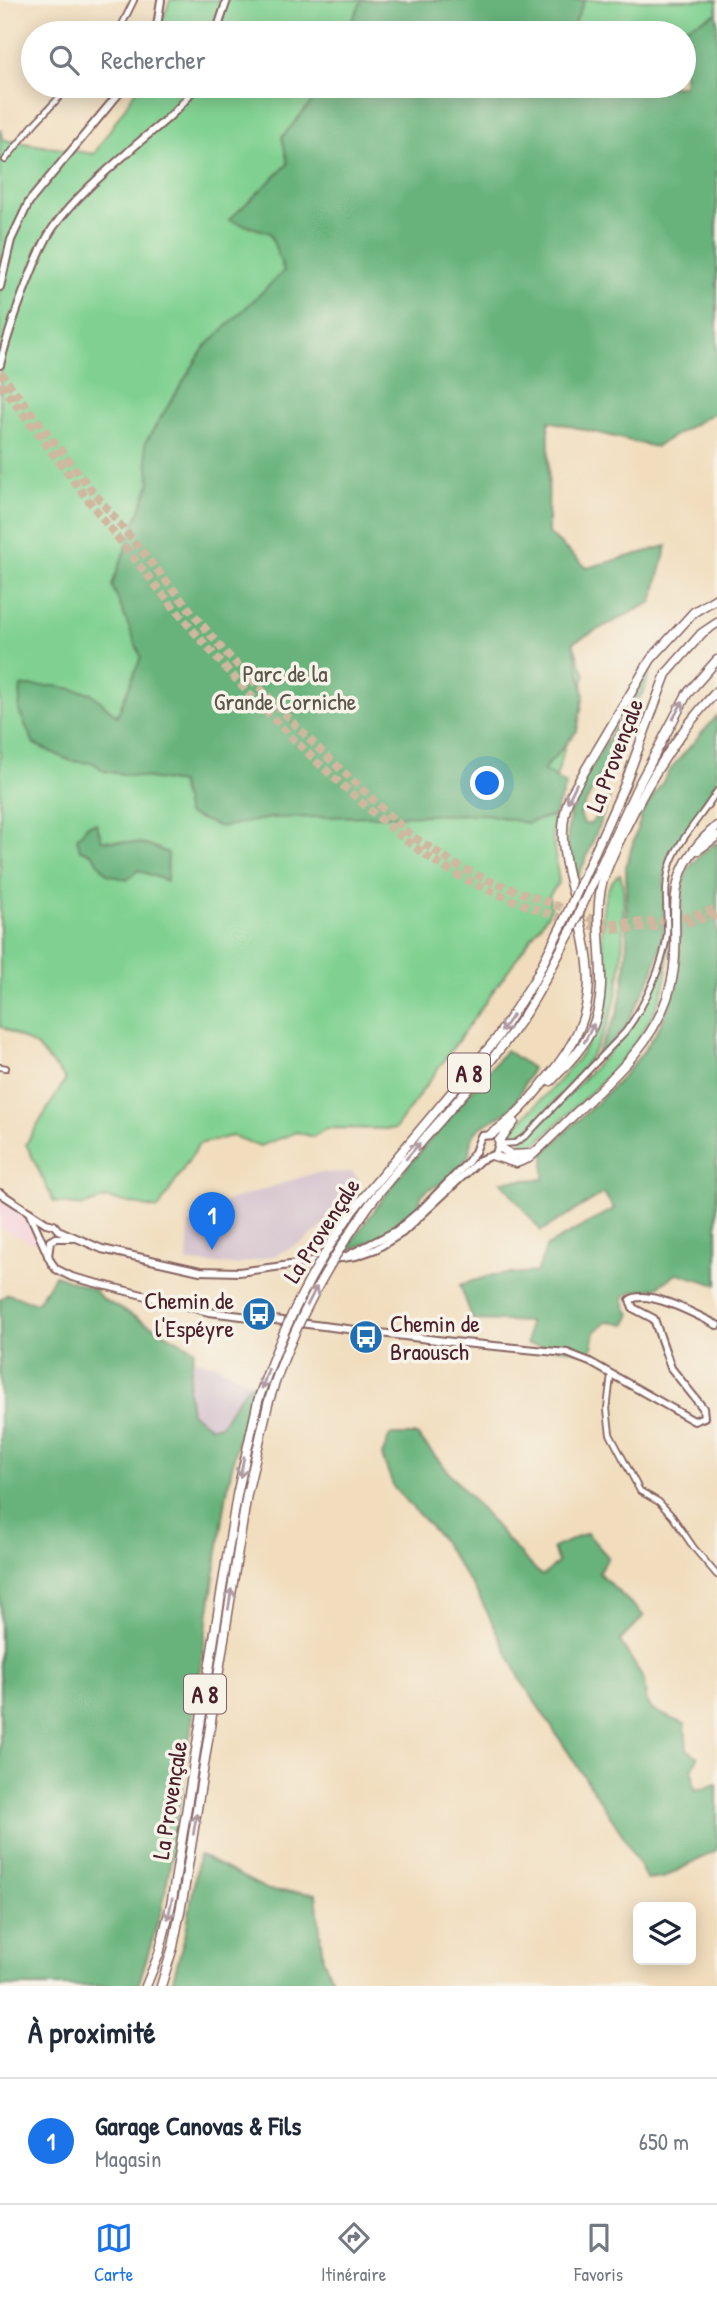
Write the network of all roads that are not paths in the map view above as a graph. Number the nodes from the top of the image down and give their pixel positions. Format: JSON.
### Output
{"nodes":[{"id":1,"x":134,"y":0,"type":"edge"},
{"id":2,"x":161,"y":0,"type":"edge"},
{"id":3,"x":228,"y":0,"type":"edge"},
{"id":4,"x":124,"y":21,"type":"edge"},
{"id":5,"x":158,"y":21,"type":"edge"},
{"id":6,"x":220,"y":21,"type":"edge"},
{"id":7,"x":58,"y":98,"type":"edge"},
{"id":8,"x":115,"y":98,"type":"edge"},
{"id":9,"x":188,"y":98,"type":"edge"},
{"id":10,"x":5,"y":160,"type":"dead end"},
{"id":11,"x":0,"y":287,"type":"edge"},
{"id":12,"x":0,"y":365,"type":"edge"},
{"id":13,"x":717,"y":598,"type":"edge"},
{"id":14,"x":717,"y":623,"type":"edge"},
{"id":15,"x":717,"y":660,"type":"edge"},
{"id":16,"x":717,"y":691,"type":"edge"},
{"id":17,"x":717,"y":792,"type":"edge"},
{"id":18,"x":717,"y":826,"type":"edge"},
{"id":19,"x":717,"y":836,"type":"edge"},
{"id":20,"x":689,"y":856,"type":"junction"},
{"id":21,"x":491,"y":1134,"type":"junction"},
{"id":22,"x":499,"y":1144,"type":"junction"},
{"id":23,"x":476,"y":1147,"type":"junction"},
{"id":24,"x":534,"y":1153,"type":"junction"},
{"id":25,"x":489,"y":1156,"type":"junction"},
{"id":26,"x":0,"y":1193,"type":"edge"},
{"id":27,"x":29,"y":1212,"type":"junction"},
{"id":28,"x":46,"y":1223,"type":"junction"},
{"id":29,"x":39,"y":1230,"type":"junction"},
{"id":30,"x":58,"y":1230,"type":"junction"},
{"id":31,"x":74,"y":1238,"type":"junction"},
{"id":32,"x":42,"y":1239,"type":"junction"},
{"id":33,"x":53,"y":1240,"type":"junction"},
{"id":34,"x":345,"y":1257,"type":"junction"},
{"id":35,"x":48,"y":1258,"type":"junction"},
{"id":36,"x":717,"y":1325,"type":"edge"},
{"id":37,"x":611,"y":1376,"type":"junction"},
{"id":38,"x":717,"y":1575,"type":"edge"},
{"id":39,"x":173,"y":1947,"type":"junction"},
{"id":40,"x":146,"y":1986,"type":"edge"},
{"id":41,"x":161,"y":1986,"type":"edge"},
{"id":42,"x":167,"y":1986,"type":"edge"}],
"edges":[{"from":1,"to":4,"type":"street"},
{"from":2,"to":5,"type":"main road"},
{"from":3,"to":6,"type":"main road"},
{"from":7,"to":10,"type":"street"},
{"from":8,"to":11,"type":"main road"},
{"from":9,"to":12,"type":"main road"},
{"from":13,"to":21,"type":"highway","one_way":true},
{"from":14,"to":40,"type":"highway","name":"La Provençale","number":"A 8","one_way":true,"bridge":true},
{"from":39,"to":15,"type":"highway","name":"La Provençale","number":"A 8","one_way":true,"bridge":true},
{"from":22,"to":16,"type":"highway","one_way":true},
{"from":17,"to":22,"type":"street"},
{"from":18,"to":20,"type":"highway"},
{"from":19,"to":20,"type":"highway"},
{"from":20,"to":24,"type":"highway"},
{"from":21,"to":22,"type":"main road"},
{"from":21,"to":23,"type":"main road"},
{"from":22,"to":24,"type":"highway"},
{"from":22,"to":25,"type":"main road"},
{"from":23,"to":25,"type":"main road"},
{"from":23,"to":34,"type":"main road"},
{"from":24,"to":25,"type":"highway"},
{"from":25,"to":34,"type":"main road"},
{"from":26,"to":27,"type":"main road"},
{"from":27,"to":28,"type":"main road"},
{"from":27,"to":29,"type":"main road"},
{"from":28,"to":29,"type":"main road"},
{"from":28,"to":30,"type":"main road"},
{"from":29,"to":32,"type":"main road"},
{"from":30,"to":31,"type":"main road"},
{"from":30,"to":33,"type":"main road"},
{"from":31,"to":33,"type":"main road"},
{"from":31,"to":34,"type":"main road"},
{"from":32,"to":33,"type":"main road"},
{"from":32,"to":35,"type":"main road"},
{"from":33,"to":35,"type":"main road"},
{"from":35,"to":37,"type":"main road"},
{"from":36,"to":37,"type":"main road"},
{"from":37,"to":38,"type":"street"},
{"from":39,"to":41,"type":"highway","name":"La Provençale","number":"A 8"},
{"from":39,"to":42,"type":"highway"}]}
